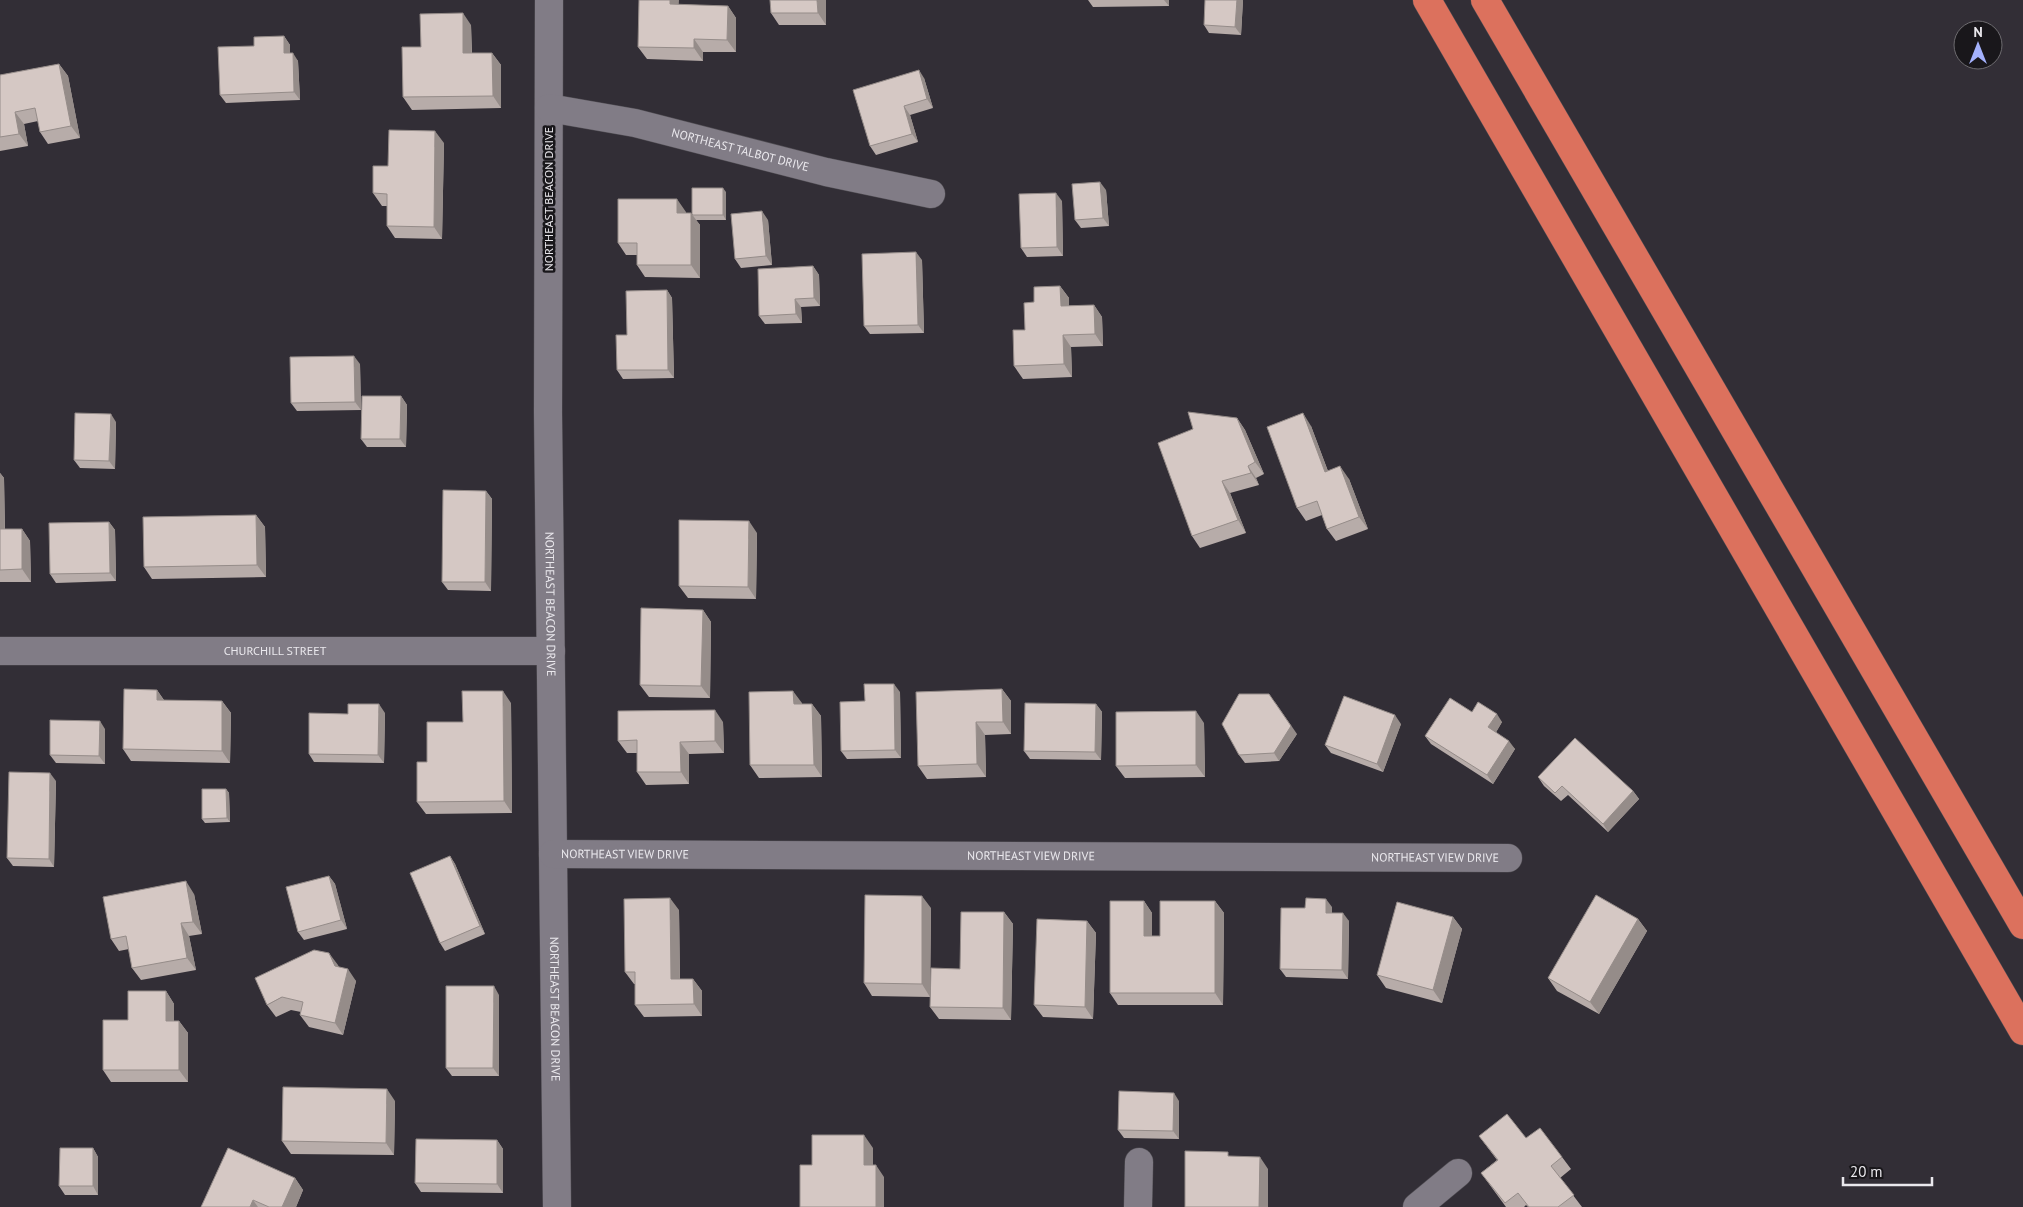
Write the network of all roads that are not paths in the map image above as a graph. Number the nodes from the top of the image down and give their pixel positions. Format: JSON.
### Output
{"nodes":[{"id":1,"x":549,"y":0,"type":"edge"},
{"id":2,"x":1427,"y":0,"type":"edge"},
{"id":3,"x":1485,"y":0,"type":"edge"},
{"id":4,"x":549,"y":108,"type":"junction"},
{"id":5,"x":931,"y":194,"type":"dead end"},
{"id":6,"x":0,"y":651,"type":"edge"},
{"id":7,"x":551,"y":651,"type":"junction"},
{"id":8,"x":552,"y":854,"type":"junction"},
{"id":9,"x":1508,"y":858,"type":"dead end"},
{"id":10,"x":2023,"y":925,"type":"edge"},
{"id":11,"x":2023,"y":1031,"type":"edge"},
{"id":12,"x":1139,"y":1162,"type":"dead end"},
{"id":13,"x":1458,"y":1173,"type":"dead end"},
{"id":14,"x":557,"y":1207,"type":"edge"},
{"id":15,"x":1138,"y":1207,"type":"edge"},
{"id":16,"x":1417,"y":1207,"type":"edge"}],
"edges":[{"from":1,"to":4,"type":"street","name":"NORTHEAST BEACON DRIVE"},
{"from":2,"to":11,"type":"highway"},
{"from":3,"to":10,"type":"highway"},
{"from":4,"to":5,"type":"street","name":"NORTHEAST TALBOT DRIVE"},
{"from":4,"to":7,"type":"street","name":"NORTHEAST BEACON DRIVE"},
{"from":6,"to":7,"type":"street","name":"CHURCHILL STREET"},
{"from":7,"to":8,"type":"street","name":"NORTHEAST BEACON DRIVE"},
{"from":8,"to":9,"type":"street","name":"NORTHEAST VIEW DRIVE"},
{"from":8,"to":14,"type":"street","name":"NORTHEAST BEACON DRIVE"},
{"from":12,"to":15,"type":"street"},
{"from":13,"to":16,"type":"street"}]}
